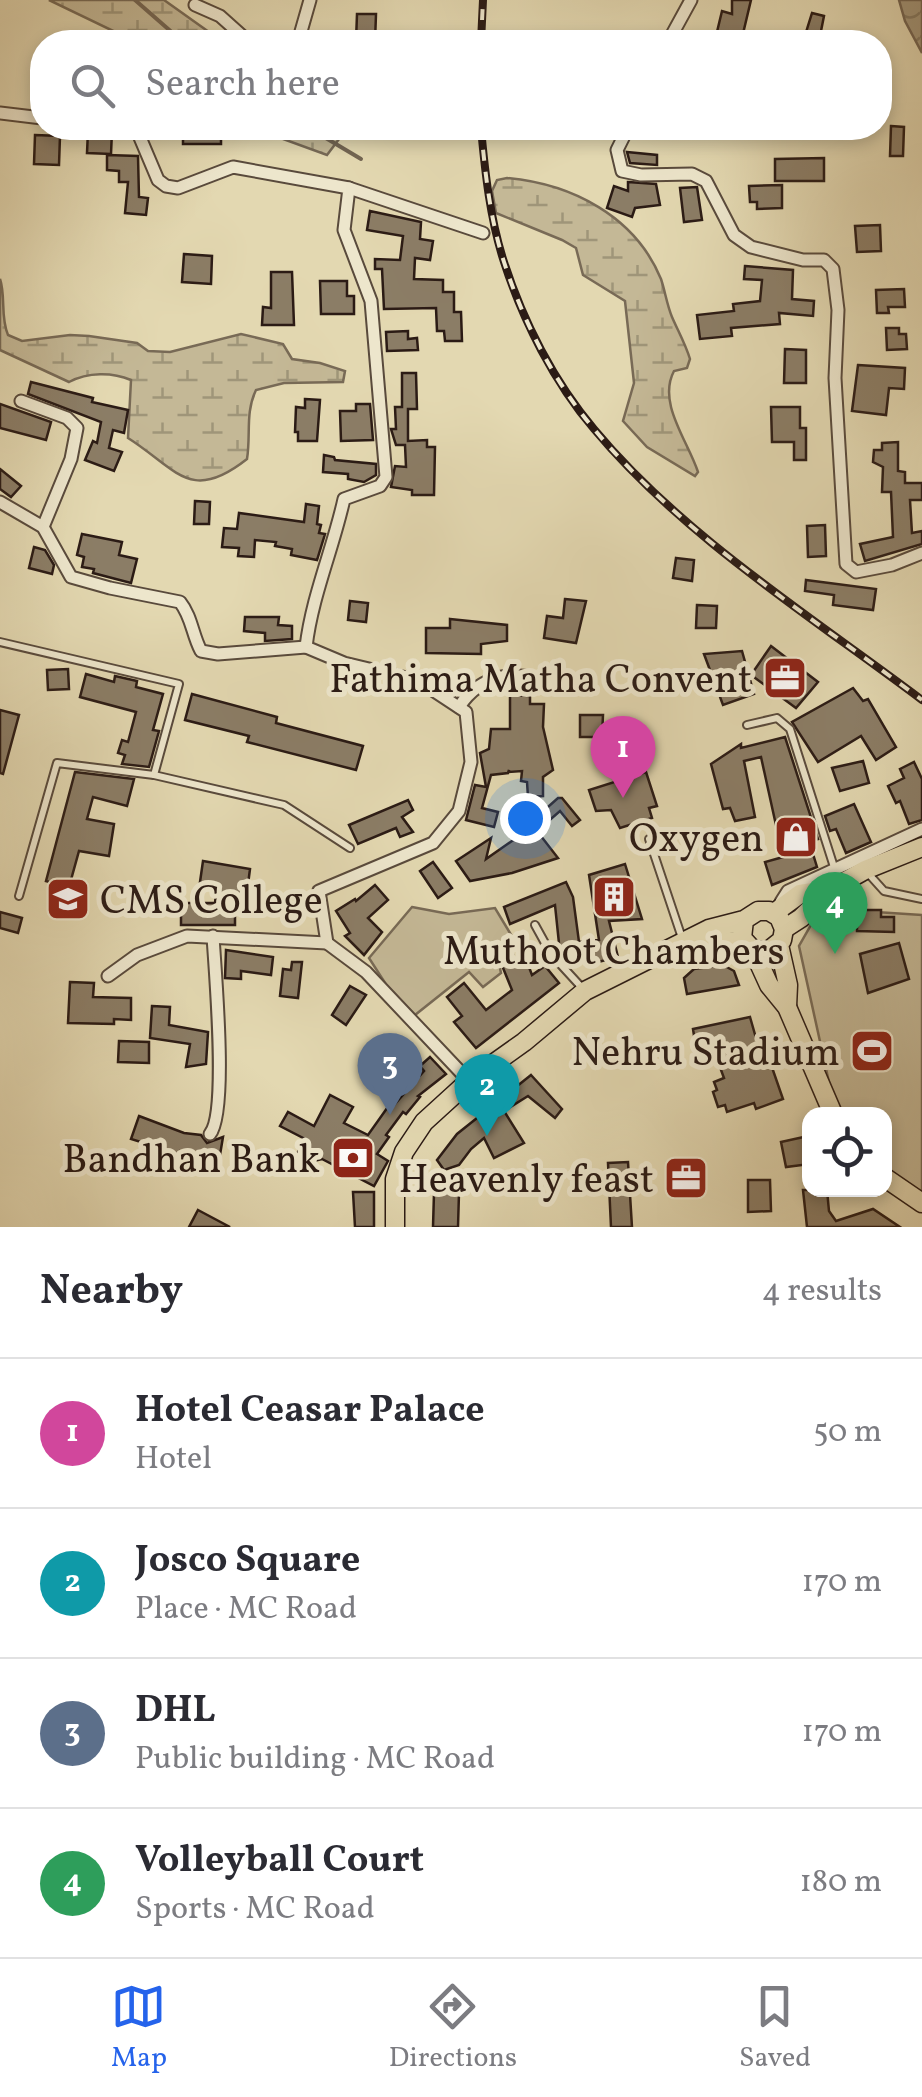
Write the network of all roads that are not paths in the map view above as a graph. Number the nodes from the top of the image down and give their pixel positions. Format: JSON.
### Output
{"nodes":[{"id":1,"x":310,"y":0,"type":"edge"},
{"id":2,"x":690,"y":0,"type":"edge"},
{"id":3,"x":194,"y":5,"type":"dead end"},
{"id":4,"x":236,"y":30,"type":"edge"},
{"id":5,"x":301,"y":30,"type":"edge"},
{"id":6,"x":674,"y":30,"type":"edge"},
{"id":7,"x":0,"y":113,"type":"edge"},
{"id":8,"x":30,"y":117,"type":"edge"},
{"id":9,"x":141,"y":140,"type":"edge"},
{"id":10,"x":622,"y":140,"type":"edge"},
{"id":11,"x":348,"y":188,"type":"junction"},
{"id":12,"x":483,"y":233,"type":"dead end"},
{"id":13,"x":22,"y":401,"type":"dead end"},
{"id":14,"x":0,"y":502,"type":"edge"},
{"id":15,"x":43,"y":526,"type":"junction"},
{"id":16,"x":922,"y":553,"type":"edge"},
{"id":17,"x":0,"y":642,"type":"edge"},
{"id":18,"x":306,"y":647,"type":"junction"},
{"id":19,"x":556,"y":686,"type":"dead end"},
{"id":20,"x":458,"y":707,"type":"junction"},
{"id":21,"x":746,"y":724,"type":"dead end"},
{"id":22,"x":154,"y":775,"type":"junction"},
{"id":23,"x":922,"y":829,"type":"edge"},
{"id":24,"x":649,"y":840,"type":"dead end"},
{"id":25,"x":350,"y":848,"type":"dead end"},
{"id":26,"x":922,"y":848,"type":"edge"},
{"id":27,"x":834,"y":867,"type":"junction"},
{"id":28,"x":865,"y":870,"type":"junction"},
{"id":29,"x":830,"y":889,"type":"junction"},
{"id":30,"x":18,"y":896,"type":"dead end"},
{"id":31,"x":922,"y":899,"type":"edge"},
{"id":32,"x":774,"y":913,"type":"junction"},
{"id":33,"x":744,"y":920,"type":"junction"},
{"id":34,"x":535,"y":925,"type":"dead end"},
{"id":35,"x":214,"y":936,"type":"junction"},
{"id":36,"x":782,"y":937,"type":"junction"},
{"id":37,"x":327,"y":942,"type":"junction"},
{"id":38,"x":684,"y":944,"type":"junction"},
{"id":39,"x":749,"y":947,"type":"junction"},
{"id":40,"x":108,"y":976,"type":"dead end"},
{"id":41,"x":585,"y":991,"type":"junction"},
{"id":42,"x":786,"y":1006,"type":"junction"},
{"id":43,"x":469,"y":1080,"type":"junction"},
{"id":44,"x":830,"y":1107,"type":"edge"},
{"id":45,"x":210,"y":1134,"type":"dead end"},
{"id":46,"x":892,"y":1182,"type":"edge"},
{"id":47,"x":922,"y":1203,"type":"edge"},
{"id":48,"x":395,"y":1227,"type":"edge"},
{"id":49,"x":405,"y":1227,"type":"edge"}],
"edges":[{"from":1,"to":5,"type":"street"},
{"from":2,"to":6,"type":"street"},
{"from":3,"to":4,"type":"street"},
{"from":7,"to":8,"type":"street"},
{"from":9,"to":11,"type":"street"},
{"from":10,"to":16,"type":"street"},
{"from":11,"to":12,"type":"street"},
{"from":11,"to":18,"type":"street"},
{"from":13,"to":15,"type":"street"},
{"from":14,"to":15,"type":"street"},
{"from":15,"to":18,"type":"street"},
{"from":17,"to":22,"type":"lane"},
{"from":18,"to":20,"type":"street"},
{"from":19,"to":20,"type":"street"},
{"from":20,"to":37,"type":"street"},
{"from":21,"to":27,"type":"lane"},
{"from":22,"to":25,"type":"lane"},
{"from":22,"to":30,"type":"lane"},
{"from":23,"to":27,"type":"street"},
{"from":24,"to":38,"type":"lane"},
{"from":26,"to":28,"type":"main road"},
{"from":27,"to":32,"type":"street"},
{"from":28,"to":29,"type":"main road"},
{"from":28,"to":31,"type":"lane"},
{"from":29,"to":32,"type":"main road"},
{"from":29,"to":36,"type":"main road"},
{"from":32,"to":33,"type":"main road"},
{"from":32,"to":36,"type":"main road"},
{"from":33,"to":38,"type":"main road"},
{"from":33,"to":39,"type":"main road"},
{"from":34,"to":41,"type":"lane"},
{"from":35,"to":37,"type":"street"},
{"from":35,"to":40,"type":"street"},
{"from":35,"to":45,"type":"street"},
{"from":36,"to":39,"type":"main road"},
{"from":36,"to":42,"type":"main road"},
{"from":37,"to":43,"type":"street"},
{"from":38,"to":39,"type":"main road"},
{"from":38,"to":41,"type":"main road"},
{"from":39,"to":42,"type":"main road"},
{"from":41,"to":43,"type":"main road"},
{"from":42,"to":44,"type":"main road"},
{"from":43,"to":48,"type":"main road"},
{"from":43,"to":49,"type":"main road"},
{"from":46,"to":47,"type":"main road"}]}
